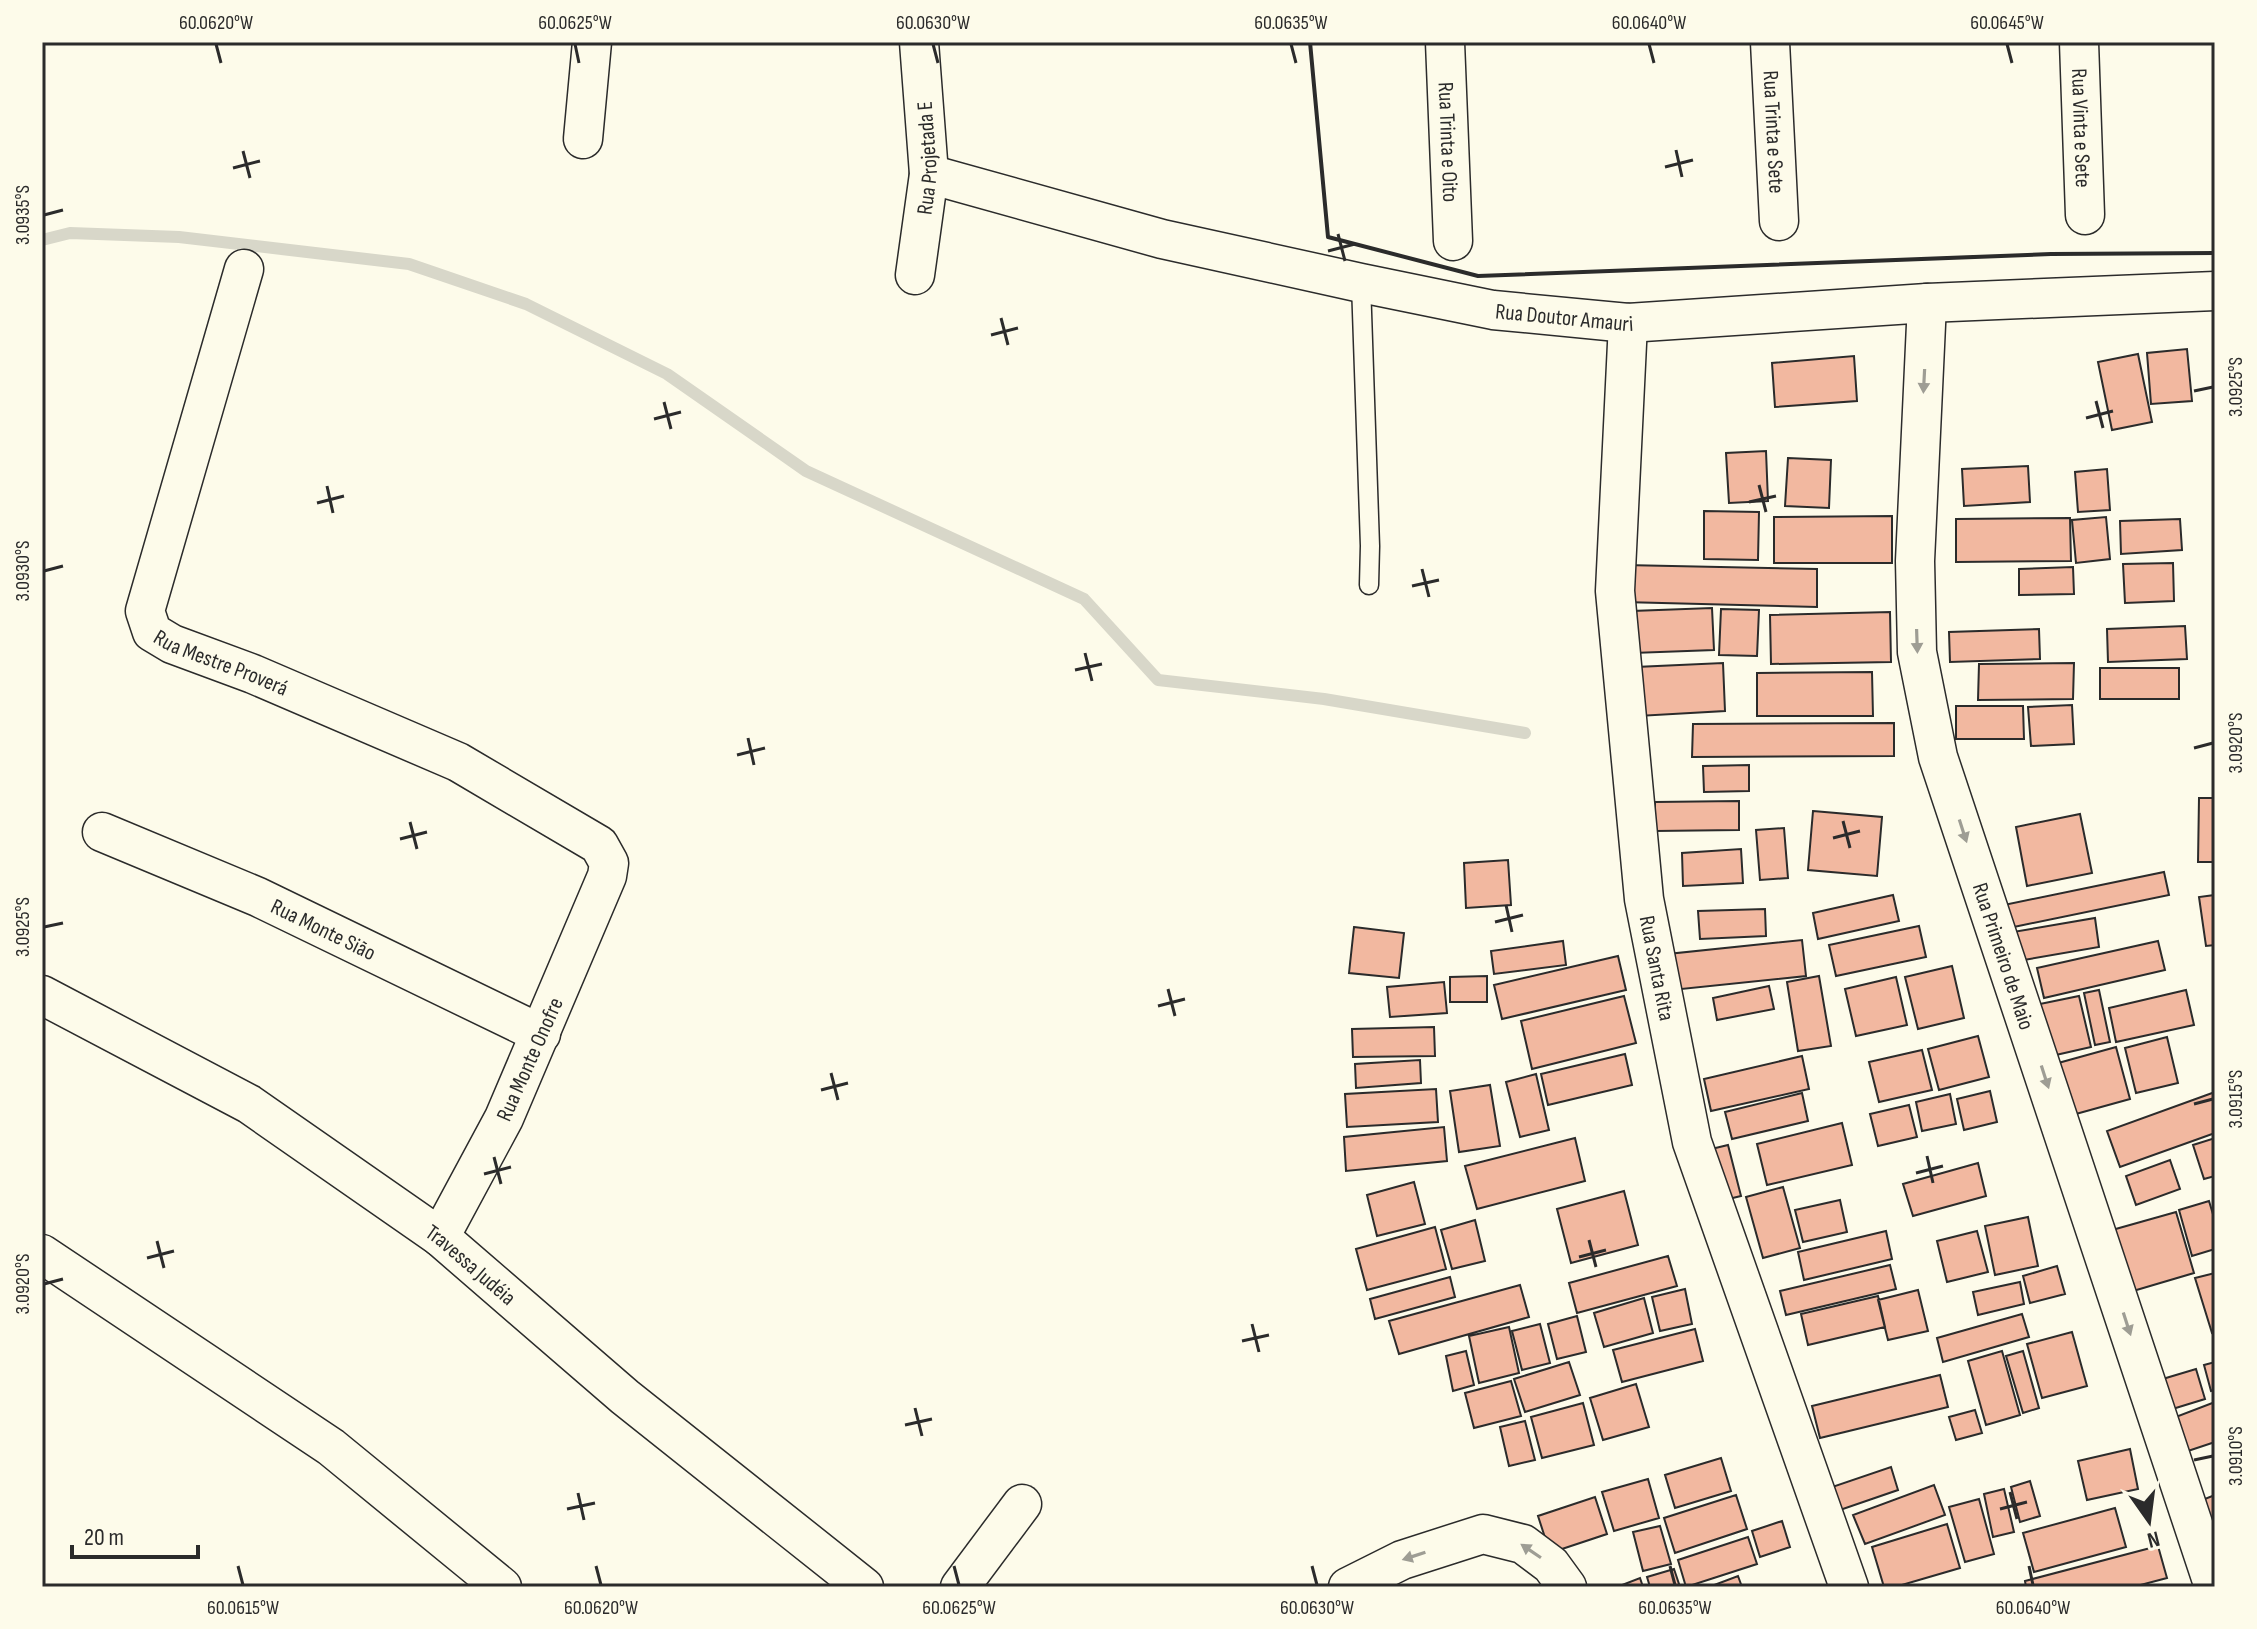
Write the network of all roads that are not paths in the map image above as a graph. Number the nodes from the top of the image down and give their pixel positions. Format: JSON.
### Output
{"nodes":[{"id":1,"x":592,"y":42,"type":"edge"},
{"id":2,"x":919,"y":42,"type":"edge"},
{"id":3,"x":1445,"y":42,"type":"edge"},
{"id":4,"x":1770,"y":42,"type":"edge"},
{"id":5,"x":2079,"y":42,"type":"edge"},
{"id":6,"x":583,"y":139,"type":"dead end"},
{"id":7,"x":929,"y":174,"type":"junction"},
{"id":8,"x":2085,"y":215,"type":"dead end"},
{"id":9,"x":1779,"y":221,"type":"dead end"},
{"id":10,"x":1453,"y":241,"type":"dead end"},
{"id":11,"x":244,"y":269,"type":"dead end"},
{"id":12,"x":915,"y":275,"type":"dead end"},
{"id":13,"x":1361,"y":283,"type":"junction"},
{"id":14,"x":2215,"y":291,"type":"edge"},
{"id":15,"x":1927,"y":303,"type":"junction"},
{"id":16,"x":1628,"y":323,"type":"junction"},
{"id":17,"x":1369,"y":585,"type":"dead end"},
{"id":18,"x":102,"y":832,"type":"dead end"},
{"id":19,"x":607,"y":876,"type":"joint"},
{"id":20,"x":42,"y":995,"type":"edge"},
{"id":21,"x":541,"y":1034,"type":"junction"},
{"id":22,"x":440,"y":1237,"type":"junction"},
{"id":23,"x":42,"y":1254,"type":"edge"},
{"id":24,"x":1022,"y":1504,"type":"dead end"},
{"id":25,"x":502,"y":1587,"type":"edge"},
{"id":26,"x":864,"y":1587,"type":"edge"},
{"id":27,"x":960,"y":1587,"type":"edge"},
{"id":28,"x":1348,"y":1587,"type":"edge"},
{"id":29,"x":1567,"y":1587,"type":"edge"},
{"id":30,"x":1849,"y":1587,"type":"edge"},
{"id":31,"x":2214,"y":1587,"type":"edge"}],
"edges":[{"from":1,"to":6,"type":"street"},
{"from":2,"to":7,"type":"street","name":"Rua Projetada E"},
{"from":3,"to":10,"type":"street","name":"Rua Trinta e Oito"},
{"from":4,"to":9,"type":"street","name":"Rua Trinta e Sete"},
{"from":5,"to":8,"type":"street","name":"Rua Vinta e Sete"},
{"from":7,"to":12,"type":"street","name":"Rua Projetada E"},
{"from":7,"to":13,"type":"street","name":"Rua Doutor Amauri"},
{"from":11,"to":19,"type":"street","name":"Rua Mestre Proverá"},
{"from":13,"to":16,"type":"street","name":"Rua Doutor Amauri"},
{"from":13,"to":17,"type":"lane"},
{"from":14,"to":15,"type":"street","name":"Rua Doutor Amauri"},
{"from":15,"to":16,"type":"street","name":"Rua Doutor Amauri"},
{"from":15,"to":31,"type":"street","name":"Rua Primeiro de Maio","one_way":true},
{"from":16,"to":30,"type":"street","name":"Rua Santa Rita"},
{"from":18,"to":21,"type":"street","name":"Rua Monte Sião"},
{"from":19,"to":21,"type":"street","name":"Rua Monte Onofre"},
{"from":20,"to":22,"type":"street","name":"Travessa Judéia"},
{"from":21,"to":22,"type":"street","name":"Rua Monte Onofre"},
{"from":22,"to":26,"type":"street","name":"Travessa Judéia"},
{"from":23,"to":25,"type":"street"},
{"from":24,"to":27,"type":"street"},
{"from":29,"to":28,"type":"street","one_way":true}]}
